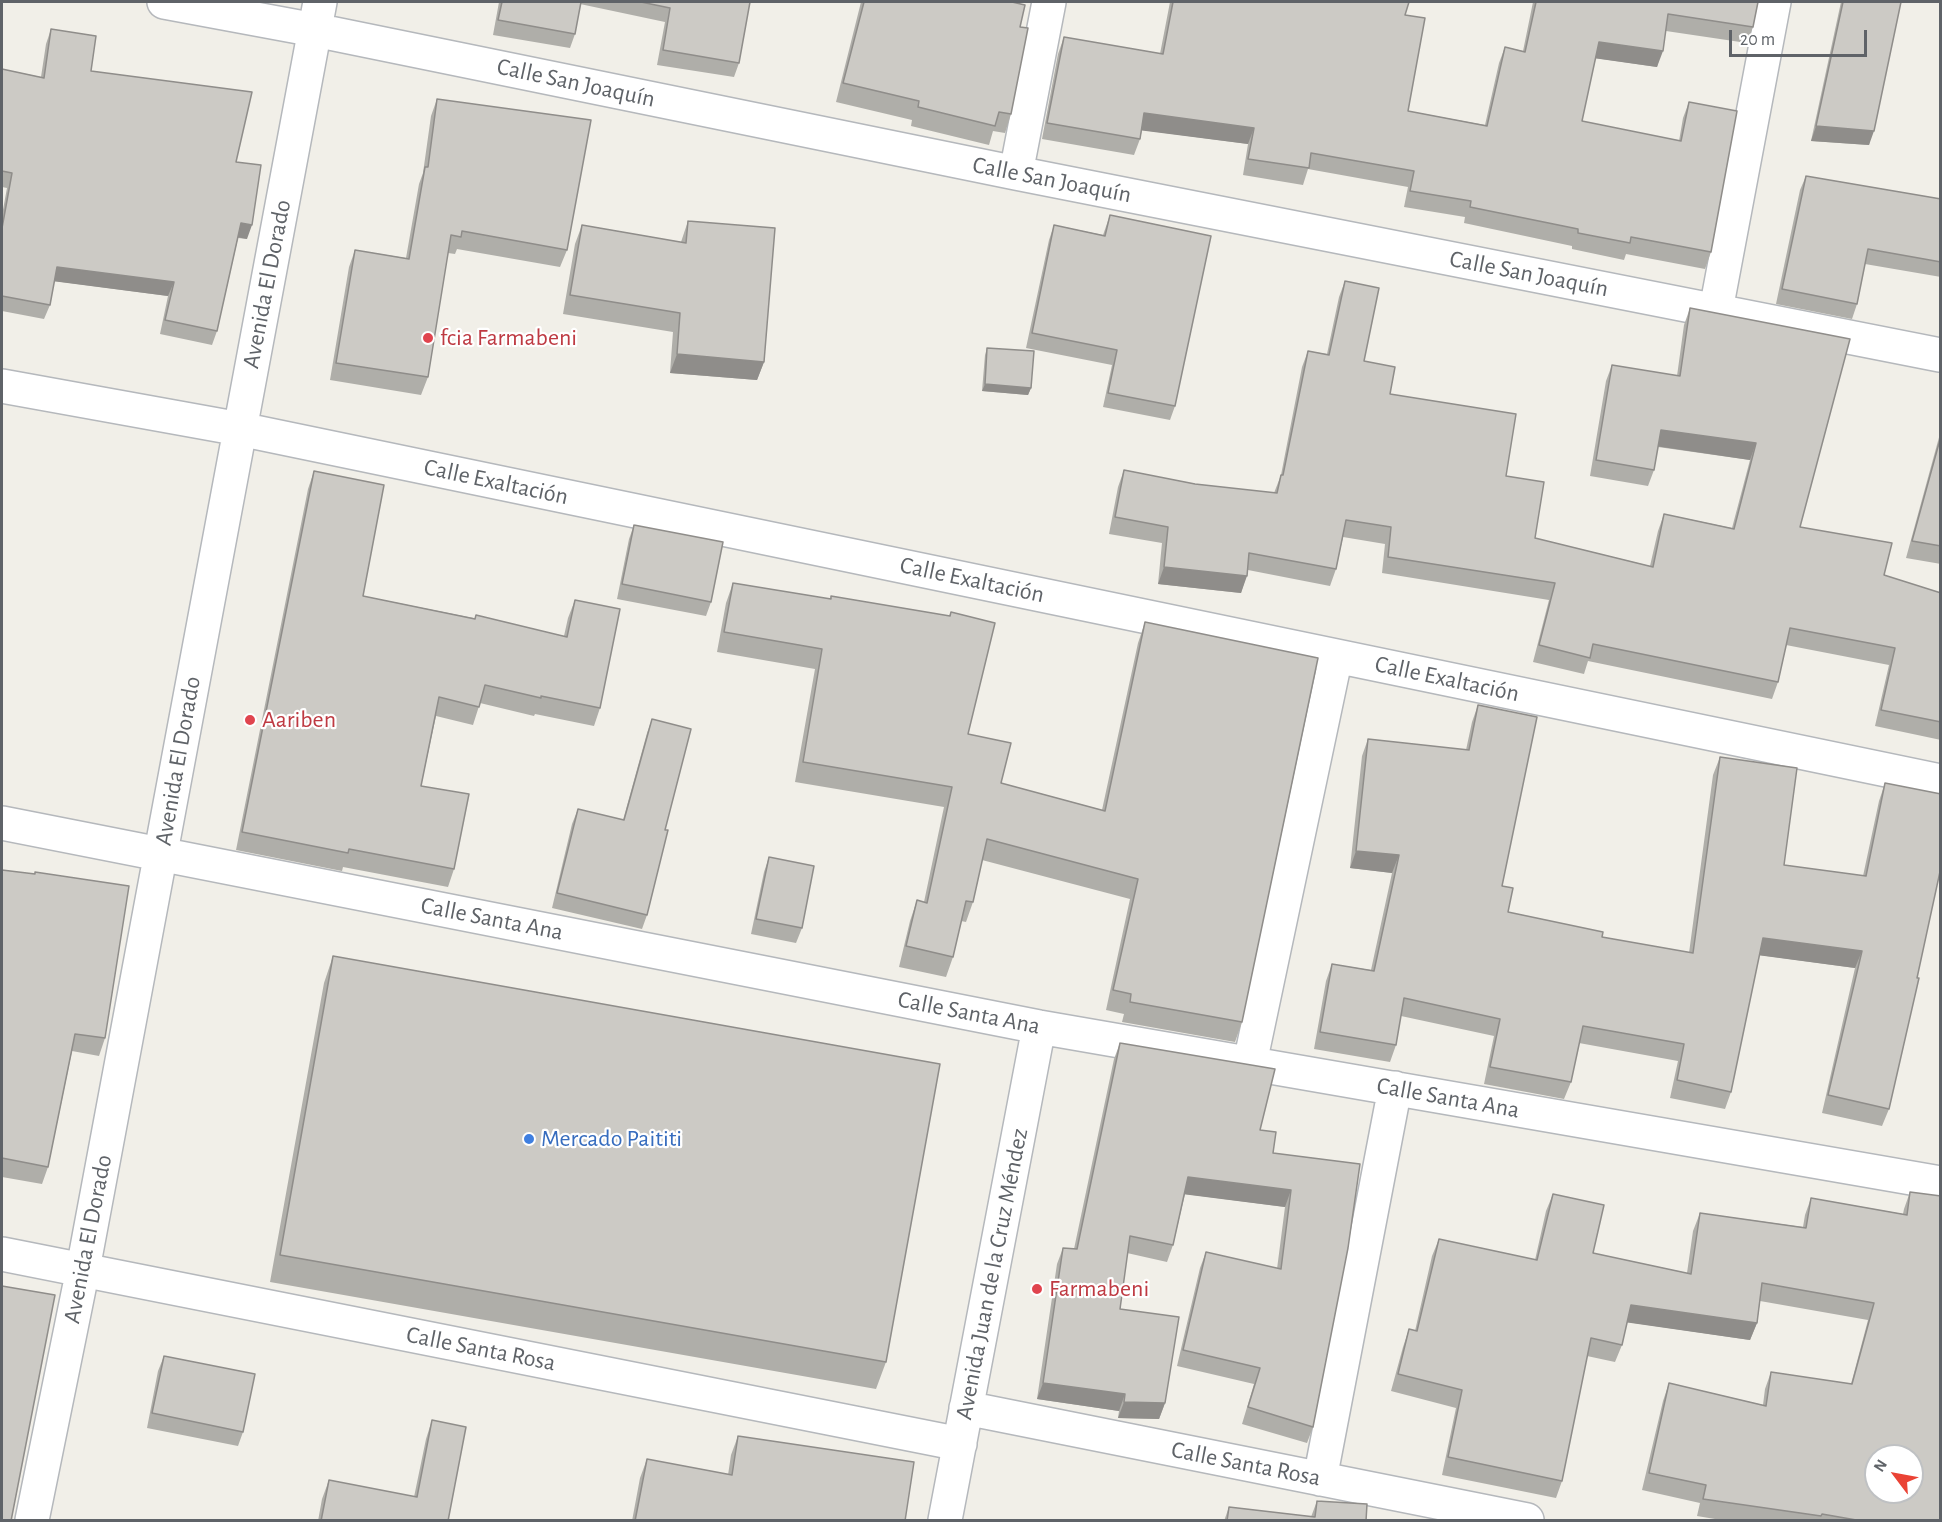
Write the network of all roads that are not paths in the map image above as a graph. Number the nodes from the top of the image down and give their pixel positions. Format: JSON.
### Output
{"nodes":[{"id":1,"x":164,"y":2,"type":"edge"},
{"id":2,"x":1049,"y":2,"type":"edge"},
{"id":3,"x":1774,"y":2,"type":"edge"},
{"id":4,"x":317,"y":16,"type":"edge"},
{"id":5,"x":1016,"y":173,"type":"junction"},
{"id":6,"x":1716,"y":310,"type":"junction"},
{"id":7,"x":1941,"y":355,"type":"edge"},
{"id":8,"x":2,"y":386,"type":"edge"},
{"id":9,"x":240,"y":429,"type":"junction"},
{"id":10,"x":1336,"y":656,"type":"junction"},
{"id":11,"x":1941,"y":781,"type":"edge"},
{"id":12,"x":2,"y":824,"type":"edge"},
{"id":13,"x":161,"y":855,"type":"junction"},
{"id":14,"x":1039,"y":1027,"type":"junction"},
{"id":15,"x":1250,"y":1063,"type":"junction"},
{"id":16,"x":1395,"y":1088,"type":"junction"},
{"id":17,"x":1941,"y":1183,"type":"edge"},
{"id":18,"x":2,"y":1254,"type":"edge"},
{"id":19,"x":83,"y":1269,"type":"junction"},
{"id":20,"x":966,"y":1408,"type":"junction"},
{"id":21,"x":960,"y":1444,"type":"junction"},
{"id":22,"x":1320,"y":1479,"type":"junction"},
{"id":23,"x":32,"y":1521,"type":"edge"},
{"id":24,"x":945,"y":1521,"type":"edge"},
{"id":25,"x":1527,"y":1521,"type":"edge"}],
"edges":[{"from":1,"to":4,"type":"street","name":"Calle San Joaquín"},
{"from":2,"to":5,"type":"street"},
{"from":3,"to":6,"type":"street"},
{"from":4,"to":5,"type":"street","name":"Calle San Joaquín"},
{"from":4,"to":9,"type":"street","name":"Avenida El Dorado"},
{"from":5,"to":6,"type":"street","name":"Calle San Joaquín"},
{"from":6,"to":7,"type":"street","name":"Calle San Joaquín"},
{"from":8,"to":9,"type":"street","name":"Calle Exaltación"},
{"from":9,"to":10,"type":"street","name":"Calle Exaltación"},
{"from":9,"to":13,"type":"street","name":"Avenida El Dorado"},
{"from":10,"to":11,"type":"street","name":"Calle Exaltación"},
{"from":10,"to":15,"type":"street"},
{"from":12,"to":13,"type":"street","name":"Calle Santa Ana"},
{"from":13,"to":14,"type":"street","name":"Calle Santa Ana"},
{"from":13,"to":19,"type":"street","name":"Avenida El Dorado"},
{"from":14,"to":15,"type":"street","name":"Calle Santa Ana"},
{"from":14,"to":20,"type":"street","name":"Avenida Juan de la Cruz Méndez"},
{"from":15,"to":16,"type":"street","name":"Calle Santa Ana"},
{"from":16,"to":17,"type":"street","name":"Calle Santa Ana"},
{"from":16,"to":22,"type":"street"},
{"from":18,"to":19,"type":"street","name":"Calle Santa Rosa"},
{"from":19,"to":21,"type":"street","name":"Calle Santa Rosa"},
{"from":19,"to":23,"type":"street","name":"Avenida El Dorado"},
{"from":20,"to":21,"type":"street","name":"Avenida Juan de la Cruz Méndez"},
{"from":20,"to":22,"type":"street","name":"Calle Santa Rosa"},
{"from":21,"to":24,"type":"street","name":"Avenida Juan de la Cruz Méndez"},
{"from":22,"to":25,"type":"street","name":"Calle Santa Rosa"}]}
